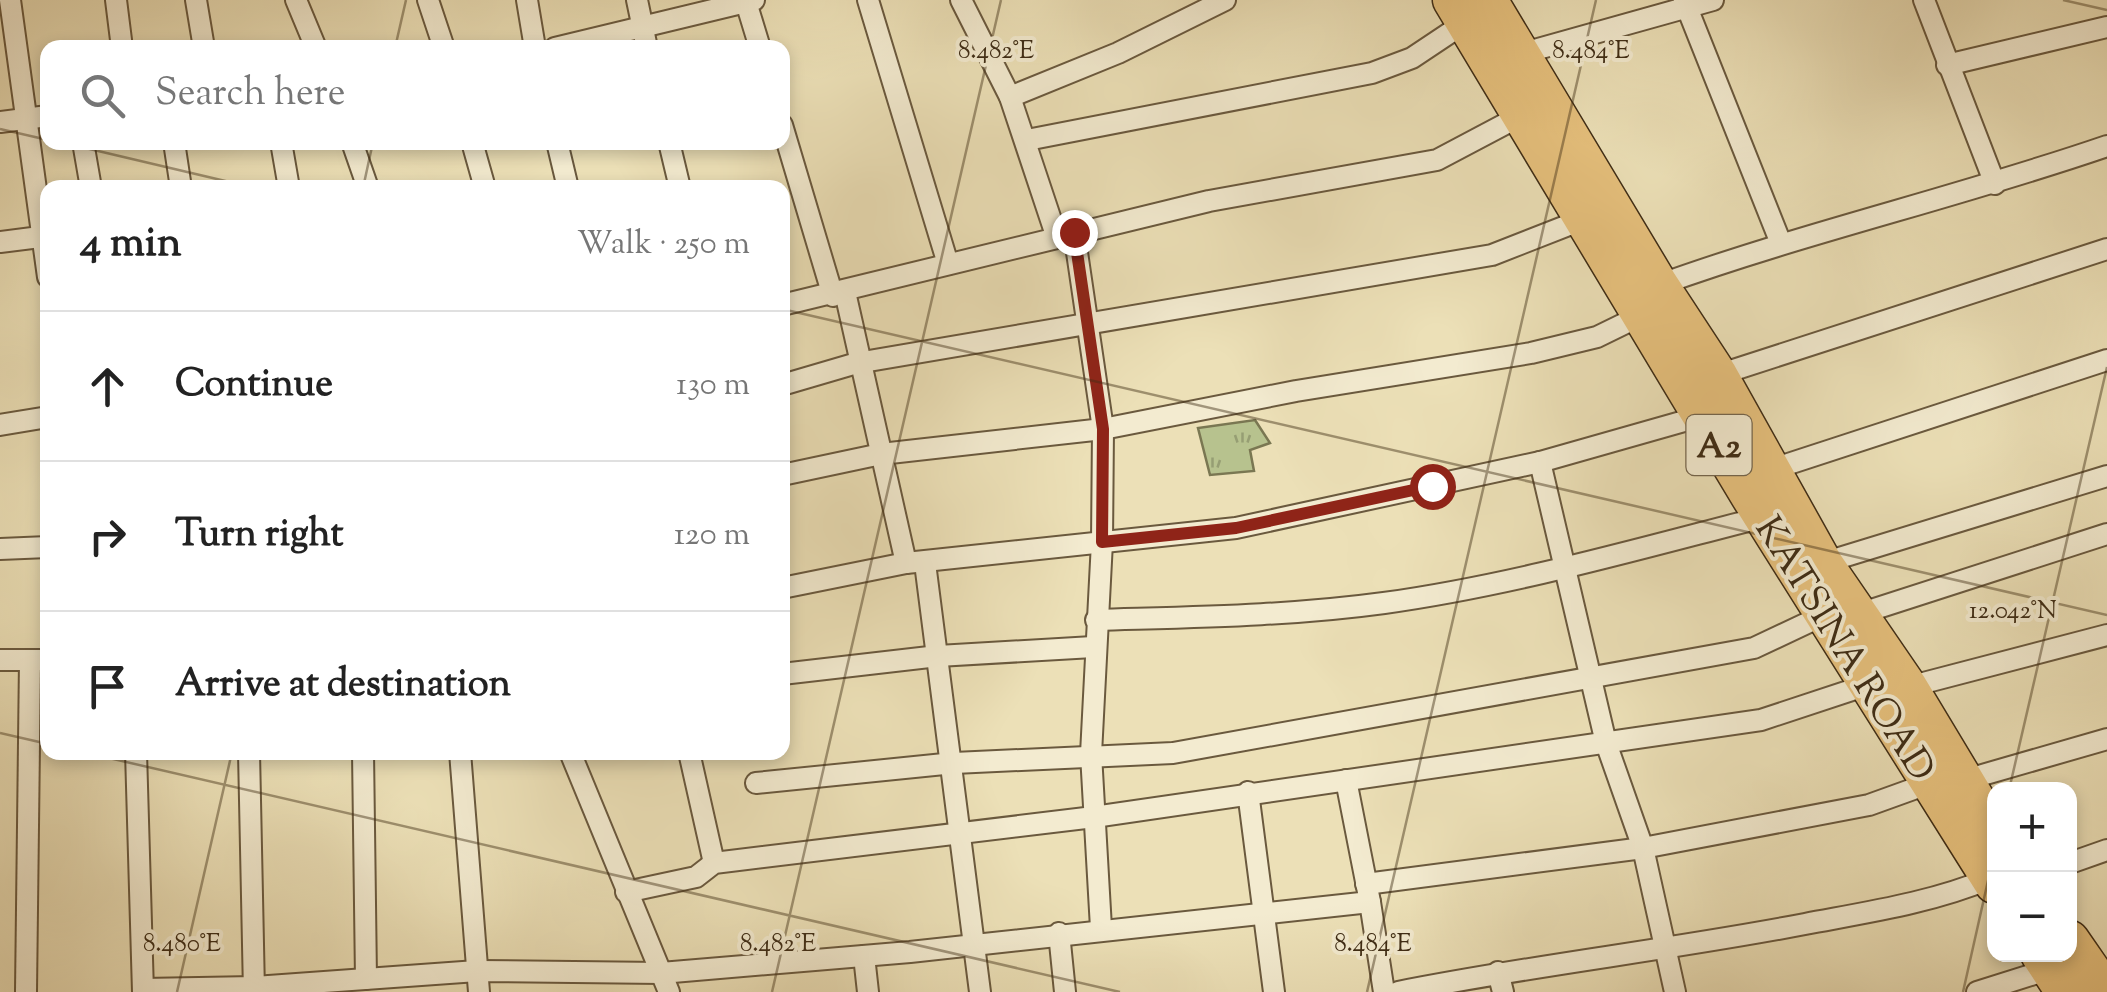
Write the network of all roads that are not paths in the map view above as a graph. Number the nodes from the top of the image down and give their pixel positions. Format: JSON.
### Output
{"nodes":[{"id":1,"x":10,"y":0,"type":"edge"},
{"id":2,"x":116,"y":0,"type":"edge"},
{"id":3,"x":196,"y":0,"type":"edge"},
{"id":4,"x":296,"y":0,"type":"edge"},
{"id":5,"x":428,"y":0,"type":"edge"},
{"id":6,"x":527,"y":0,"type":"edge"},
{"id":7,"x":637,"y":0,"type":"edge"},
{"id":8,"x":868,"y":0,"type":"edge"},
{"id":9,"x":961,"y":0,"type":"edge"},
{"id":10,"x":1225,"y":0,"type":"edge"},
{"id":11,"x":1712,"y":0,"type":"edge"},
{"id":12,"x":1924,"y":0,"type":"edge"},
{"id":13,"x":750,"y":1,"type":"edge"},
{"id":14,"x":1685,"y":3,"type":"edge"},
{"id":15,"x":1468,"y":8,"type":"edge"},
{"id":16,"x":2107,"y":27,"type":"edge"},
{"id":17,"x":645,"y":38,"type":"edge"},
{"id":18,"x":121,"y":40,"type":"edge"},
{"id":19,"x":203,"y":40,"type":"edge"},
{"id":20,"x":313,"y":40,"type":"edge"},
{"id":21,"x":441,"y":40,"type":"edge"},
{"id":22,"x":534,"y":40,"type":"edge"},
{"id":23,"x":758,"y":40,"type":"edge"},
{"id":24,"x":1520,"y":54,"type":"junction"},
{"id":25,"x":1946,"y":66,"type":"junction"},
{"id":26,"x":1010,"y":97,"type":"junction"},
{"id":27,"x":1522,"y":115,"type":"junction"},
{"id":28,"x":38,"y":117,"type":"edge"},
{"id":29,"x":0,"y":122,"type":"edge"},
{"id":30,"x":1026,"y":140,"type":"junction"},
{"id":31,"x":2107,"y":146,"type":"edge"},
{"id":32,"x":790,"y":149,"type":"edge"},
{"id":33,"x":83,"y":150,"type":"edge"},
{"id":34,"x":175,"y":150,"type":"edge"},
{"id":35,"x":282,"y":150,"type":"edge"},
{"id":36,"x":355,"y":150,"type":"edge"},
{"id":37,"x":474,"y":150,"type":"edge"},
{"id":38,"x":560,"y":150,"type":"edge"},
{"id":39,"x":671,"y":150,"type":"edge"},
{"id":40,"x":42,"y":180,"type":"edge"},
{"id":41,"x":89,"y":180,"type":"edge"},
{"id":42,"x":180,"y":180,"type":"edge"},
{"id":43,"x":288,"y":180,"type":"edge"},
{"id":44,"x":365,"y":180,"type":"edge"},
{"id":45,"x":483,"y":180,"type":"edge"},
{"id":46,"x":566,"y":180,"type":"edge"},
{"id":47,"x":678,"y":180,"type":"edge"},
{"id":48,"x":1995,"y":184,"type":"junction"},
{"id":49,"x":1584,"y":219,"type":"junction"},
{"id":50,"x":1065,"y":234,"type":"junction"},
{"id":51,"x":40,"y":237,"type":"edge"},
{"id":52,"x":0,"y":242,"type":"edge"},
{"id":53,"x":1780,"y":242,"type":"junction"},
{"id":54,"x":2107,"y":249,"type":"edge"},
{"id":55,"x":948,"y":264,"type":"junction"},
{"id":56,"x":839,"y":294,"type":"junction"},
{"id":57,"x":1650,"y":300,"type":"junction"},
{"id":58,"x":790,"y":303,"type":"edge"},
{"id":59,"x":1089,"y":325,"type":"junction"},
{"id":60,"x":2107,"y":360,"type":"edge"},
{"id":61,"x":857,"y":363,"type":"junction"},
{"id":62,"x":1718,"y":375,"type":"junction"},
{"id":63,"x":790,"y":384,"type":"edge"},
{"id":64,"x":1702,"y":416,"type":"junction"},
{"id":65,"x":40,"y":423,"type":"edge"},
{"id":66,"x":0,"y":426,"type":"edge"},
{"id":67,"x":1103,"y":429,"type":"junction"},
{"id":68,"x":881,"y":454,"type":"junction"},
{"id":69,"x":1540,"y":462,"type":"junction"},
{"id":70,"x":1774,"y":470,"type":"junction"},
{"id":71,"x":790,"y":474,"type":"edge"},
{"id":72,"x":2107,"y":476,"type":"edge"},
{"id":73,"x":1763,"y":517,"type":"junction"},
{"id":74,"x":2107,"y":534,"type":"edge"},
{"id":75,"x":1102,"y":542,"type":"junction"},
{"id":76,"x":40,"y":547,"type":"edge"},
{"id":77,"x":0,"y":549,"type":"edge"},
{"id":78,"x":916,"y":563,"type":"junction"},
{"id":79,"x":1823,"y":563,"type":"junction"},
{"id":80,"x":1566,"y":568,"type":"junction"},
{"id":81,"x":790,"y":587,"type":"edge"},
{"id":82,"x":1842,"y":614,"type":"junction"},
{"id":83,"x":1096,"y":620,"type":"junction"},
{"id":84,"x":2107,"y":634,"type":"edge"},
{"id":85,"x":1094,"y":647,"type":"junction"},
{"id":86,"x":938,"y":656,"type":"junction"},
{"id":87,"x":0,"y":660,"type":"edge"},
{"id":88,"x":39,"y":660,"type":"edge"},
{"id":89,"x":790,"y":673,"type":"edge"},
{"id":90,"x":1591,"y":678,"type":"junction"},
{"id":91,"x":1870,"y":684,"type":"junction"},
{"id":92,"x":1908,"y":687,"type":"junction"},
{"id":93,"x":2107,"y":739,"type":"edge"},
{"id":94,"x":1606,"y":742,"type":"junction"},
{"id":95,"x":1091,"y":754,"type":"junction"},
{"id":96,"x":136,"y":760,"type":"edge"},
{"id":97,"x":249,"y":760,"type":"edge"},
{"id":98,"x":363,"y":760,"type":"edge"},
{"id":99,"x":461,"y":760,"type":"edge"},
{"id":100,"x":573,"y":760,"type":"edge"},
{"id":101,"x":691,"y":760,"type":"edge"},
{"id":102,"x":954,"y":763,"type":"junction"},
{"id":103,"x":1346,"y":780,"type":"junction"},
{"id":104,"x":1947,"y":782,"type":"junction"},
{"id":105,"x":756,"y":783,"type":"dead end"},
{"id":106,"x":1248,"y":792,"type":"junction"},
{"id":107,"x":1094,"y":817,"type":"junction"},
{"id":108,"x":1987,"y":823,"type":"edge"},
{"id":109,"x":962,"y":832,"type":"junction"},
{"id":110,"x":1643,"y":848,"type":"junction"},
{"id":111,"x":2107,"y":850,"type":"edge"},
{"id":112,"x":2077,"y":861,"type":"edge"},
{"id":113,"x":714,"y":863,"type":"junction"},
{"id":114,"x":1989,"y":872,"type":"edge"},
{"id":115,"x":1987,"y":883,"type":"edge"},
{"id":116,"x":626,"y":892,"type":"junction"},
{"id":117,"x":1368,"y":893,"type":"junction"},
{"id":118,"x":1265,"y":912,"type":"junction"},
{"id":119,"x":1101,"y":928,"type":"junction"},
{"id":120,"x":1059,"y":932,"type":"junction"},
{"id":121,"x":975,"y":942,"type":"junction"},
{"id":122,"x":1669,"y":950,"type":"junction"},
{"id":123,"x":864,"y":956,"type":"junction"},
{"id":124,"x":2075,"y":967,"type":"edge"},
{"id":125,"x":366,"y":979,"type":"junction"},
{"id":126,"x":478,"y":982,"type":"edge"},
{"id":127,"x":665,"y":982,"type":"edge"},
{"id":128,"x":1500,"y":982,"type":"edge"},
{"id":129,"x":254,"y":990,"type":"edge"},
{"id":130,"x":143,"y":991,"type":"edge"},
{"id":131,"x":26,"y":992,"type":"edge"},
{"id":132,"x":868,"y":992,"type":"edge"},
{"id":133,"x":980,"y":992,"type":"edge"},
{"id":134,"x":1065,"y":992,"type":"edge"},
{"id":135,"x":1274,"y":992,"type":"edge"},
{"id":136,"x":1384,"y":992,"type":"edge"},
{"id":137,"x":1398,"y":992,"type":"edge"},
{"id":138,"x":1675,"y":992,"type":"edge"},
{"id":139,"x":1977,"y":992,"type":"edge"}],
"edges":[{"from":1,"to":28,"type":"street"},
{"from":2,"to":18,"type":"street"},
{"from":3,"to":19,"type":"street"},
{"from":4,"to":20,"type":"street"},
{"from":5,"to":21,"type":"street"},
{"from":6,"to":22,"type":"street"},
{"from":7,"to":17,"type":"street"},
{"from":8,"to":55,"type":"street"},
{"from":9,"to":26,"type":"street"},
{"from":10,"to":26,"type":"street"},
{"from":11,"to":14,"type":"street"},
{"from":12,"to":25,"type":"street"},
{"from":13,"to":17,"type":"street"},
{"from":13,"to":23,"type":"street"},
{"from":14,"to":24,"type":"street"},
{"from":14,"to":53,"type":"street"},
{"from":15,"to":24,"type":"highway","name":"KATSINA ROAD","number":"A2"},
{"from":15,"to":27,"type":"highway","name":"KATSINA ROAD","number":"A2"},
{"from":15,"to":30,"type":"street"},
{"from":16,"to":25,"type":"street"},
{"from":24,"to":57,"type":"highway","name":"KATSINA ROAD","number":"A2"},
{"from":25,"to":48,"type":"street"},
{"from":26,"to":30,"type":"street"},
{"from":27,"to":49,"type":"highway","name":"KATSINA ROAD","number":"A2"},
{"from":27,"to":50,"type":"street"},
{"from":28,"to":29,"type":"street"},
{"from":28,"to":40,"type":"street"},
{"from":30,"to":50,"type":"street"},
{"from":31,"to":48,"type":"street"},
{"from":32,"to":56,"type":"street"},
{"from":33,"to":41,"type":"street"},
{"from":34,"to":42,"type":"street"},
{"from":35,"to":43,"type":"street"},
{"from":36,"to":44,"type":"street"},
{"from":37,"to":45,"type":"street"},
{"from":38,"to":46,"type":"street"},
{"from":39,"to":47,"type":"street"},
{"from":48,"to":53,"type":"street"},
{"from":49,"to":57,"type":"highway","name":"KATSINA ROAD","number":"A2"},
{"from":49,"to":59,"type":"street"},
{"from":50,"to":55,"type":"street"},
{"from":50,"to":59,"type":"street"},
{"from":51,"to":52,"type":"street"},
{"from":53,"to":57,"type":"street"},
{"from":54,"to":62,"type":"street"},
{"from":55,"to":56,"type":"street"},
{"from":56,"to":58,"type":"street"},
{"from":56,"to":61,"type":"street"},
{"from":57,"to":62,"type":"highway","name":"KATSINA ROAD","number":"A2"},
{"from":57,"to":64,"type":"highway","name":"KATSINA ROAD","number":"A2"},
{"from":57,"to":67,"type":"street"},
{"from":59,"to":61,"type":"street"},
{"from":59,"to":67,"type":"street"},
{"from":60,"to":70,"type":"street"},
{"from":61,"to":63,"type":"street"},
{"from":61,"to":68,"type":"street"},
{"from":62,"to":70,"type":"highway","name":"KATSINA ROAD","number":"A2"},
{"from":64,"to":69,"type":"street"},
{"from":64,"to":73,"type":"highway","name":"KATSINA ROAD","number":"A2"},
{"from":65,"to":66,"type":"street"},
{"from":67,"to":68,"type":"street"},
{"from":67,"to":75,"type":"street"},
{"from":68,"to":71,"type":"street"},
{"from":68,"to":78,"type":"street"},
{"from":69,"to":75,"type":"street"},
{"from":69,"to":80,"type":"street"},
{"from":70,"to":79,"type":"highway","name":"KATSINA ROAD","number":"A2"},
{"from":72,"to":79,"type":"street"},
{"from":73,"to":80,"type":"street"},
{"from":73,"to":82,"type":"highway","name":"KATSINA ROAD","number":"A2"},
{"from":74,"to":82,"type":"street"},
{"from":75,"to":78,"type":"street"},
{"from":75,"to":83,"type":"street"},
{"from":76,"to":77,"type":"street"},
{"from":78,"to":81,"type":"street"},
{"from":78,"to":86,"type":"street"},
{"from":79,"to":82,"type":"highway","name":"KATSINA ROAD","number":"A2"},
{"from":80,"to":83,"type":"street"},
{"from":80,"to":90,"type":"street"},
{"from":82,"to":90,"type":"street"},
{"from":82,"to":91,"type":"highway","name":"KATSINA ROAD","number":"A2"},
{"from":82,"to":92,"type":"highway","name":"KATSINA ROAD","number":"A2"},
{"from":83,"to":85,"type":"street"},
{"from":84,"to":92,"type":"street"},
{"from":85,"to":86,"type":"street"},
{"from":85,"to":95,"type":"street"},
{"from":86,"to":89,"type":"street"},
{"from":86,"to":102,"type":"street"},
{"from":87,"to":88,"type":"street"},
{"from":88,"to":131,"type":"street"},
{"from":90,"to":94,"type":"street"},
{"from":90,"to":95,"type":"street"},
{"from":91,"to":94,"type":"street"},
{"from":91,"to":104,"type":"highway","name":"KATSINA ROAD","number":"A2"},
{"from":92,"to":104,"type":"highway","name":"KATSINA ROAD","number":"A2"},
{"from":93,"to":104,"type":"street"},
{"from":94,"to":103,"type":"street"},
{"from":94,"to":110,"type":"street"},
{"from":95,"to":102,"type":"street"},
{"from":95,"to":107,"type":"street"},
{"from":96,"to":130,"type":"street"},
{"from":97,"to":129,"type":"street"},
{"from":98,"to":125,"type":"street"},
{"from":99,"to":126,"type":"street"},
{"from":100,"to":116,"type":"street"},
{"from":101,"to":113,"type":"street"},
{"from":102,"to":105,"type":"street"},
{"from":102,"to":109,"type":"street"},
{"from":103,"to":106,"type":"street"},
{"from":103,"to":117,"type":"street"},
{"from":104,"to":108,"type":"highway","name":"KATSINA ROAD","number":"A2"},
{"from":104,"to":110,"type":"street"},
{"from":104,"to":114,"type":"highway","name":"KATSINA ROAD","number":"A2"},
{"from":106,"to":107,"type":"street"},
{"from":106,"to":118,"type":"street"},
{"from":107,"to":109,"type":"street"},
{"from":107,"to":119,"type":"street"},
{"from":109,"to":113,"type":"street"},
{"from":109,"to":121,"type":"street"},
{"from":110,"to":117,"type":"street"},
{"from":110,"to":122,"type":"street"},
{"from":111,"to":112,"type":"street"},
{"from":113,"to":116,"type":"street"},
{"from":115,"to":122,"type":"street"},
{"from":116,"to":127,"type":"street"},
{"from":117,"to":118,"type":"street"},
{"from":117,"to":136,"type":"street"},
{"from":118,"to":119,"type":"street"},
{"from":118,"to":135,"type":"street"},
{"from":119,"to":120,"type":"street"},
{"from":120,"to":121,"type":"street"},
{"from":120,"to":134,"type":"street"},
{"from":121,"to":123,"type":"street"},
{"from":121,"to":133,"type":"street"},
{"from":122,"to":128,"type":"street"},
{"from":122,"to":138,"type":"street"},
{"from":123,"to":127,"type":"street"},
{"from":123,"to":132,"type":"street"},
{"from":124,"to":139,"type":"street"},
{"from":125,"to":126,"type":"street"},
{"from":125,"to":129,"type":"street"},
{"from":126,"to":127,"type":"street"},
{"from":128,"to":137,"type":"street"},
{"from":129,"to":130,"type":"street"}]}
